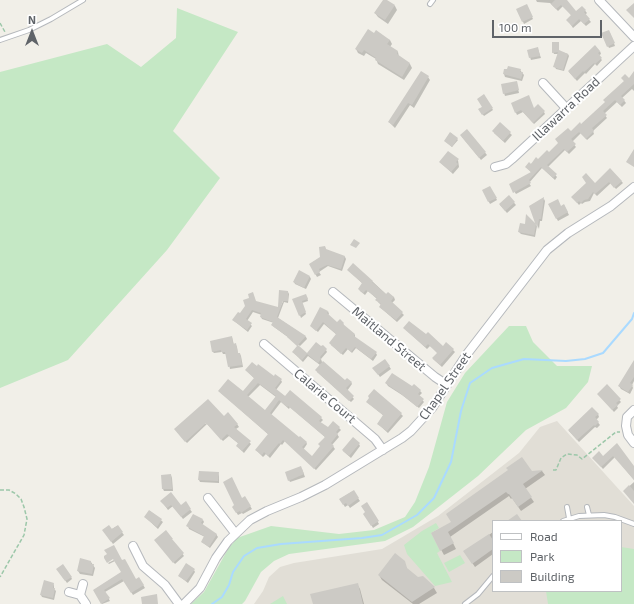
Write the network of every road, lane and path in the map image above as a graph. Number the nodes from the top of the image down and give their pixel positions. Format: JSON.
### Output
{"nodes":[{"id":1,"x":83,"y":0,"type":"edge"},
{"id":2,"x":599,"y":0,"type":"edge"},
{"id":3,"x":0,"y":23,"type":"edge"},
{"id":4,"x":634,"y":37,"type":"edge"},
{"id":5,"x":8,"y":38,"type":"junction"},
{"id":6,"x":0,"y":40,"type":"edge"},
{"id":7,"x":634,"y":46,"type":"edge"},
{"id":8,"x":543,"y":83,"type":"dead end"},
{"id":9,"x":566,"y":108,"type":"junction"},
{"id":10,"x":495,"y":167,"type":"dead end"},
{"id":11,"x":634,"y":187,"type":"edge"},
{"id":12,"x":333,"y":292,"type":"dead end"},
{"id":13,"x":264,"y":344,"type":"dead end"},
{"id":14,"x":447,"y":385,"type":"junction"},
{"id":15,"x":634,"y":410,"type":"edge"},
{"id":16,"x":626,"y":430,"type":"junction"},
{"id":17,"x":634,"y":443,"type":"edge"},
{"id":18,"x":383,"y":450,"type":"junction"},
{"id":19,"x":553,"y":470,"type":"dead end"},
{"id":20,"x":0,"y":490,"type":"edge"},
{"id":21,"x":208,"y":498,"type":"dead end"},
{"id":22,"x":567,"y":507,"type":"dead end"},
{"id":23,"x":588,"y":507,"type":"dead end"},
{"id":24,"x":589,"y":515,"type":"junction"},
{"id":25,"x":569,"y":518,"type":"junction"},
{"id":26,"x":564,"y":520,"type":"edge"},
{"id":27,"x":634,"y":524,"type":"edge"},
{"id":28,"x":235,"y":533,"type":"junction"},
{"id":29,"x":133,"y":546,"type":"dead end"},
{"id":30,"x":0,"y":577,"type":"edge"},
{"id":31,"x":492,"y":577,"type":"edge"},
{"id":32,"x":83,"y":584,"type":"dead end"},
{"id":33,"x":69,"y":592,"type":"dead end"},
{"id":34,"x":80,"y":595,"type":"junction"},
{"id":35,"x":86,"y":604,"type":"edge"},
{"id":36,"x":179,"y":604,"type":"edge"},
{"id":37,"x":184,"y":604,"type":"edge"},
{"id":38,"x":465,"y":604,"type":"edge"}],
"edges":[{"from":1,"to":5,"type":"lane"},
{"from":2,"to":4,"type":"street"},
{"from":3,"to":5,"type":"path"},
{"from":5,"to":6,"type":"lane"},
{"from":7,"to":9,"type":"street","name":"Illawarra Road"},
{"from":8,"to":9,"type":"street"},
{"from":9,"to":10,"type":"street","name":"Illawarra Road"},
{"from":11,"to":14,"type":"street","name":"Chapel Street"},
{"from":12,"to":14,"type":"street","name":"Maitland Street"},
{"from":13,"to":18,"type":"street","name":"Calarie Court"},
{"from":14,"to":18,"type":"street","name":"Chapel Street"},
{"from":15,"to":16,"type":"street"},
{"from":16,"to":17,"type":"street"},
{"from":16,"to":19,"type":"path"},
{"from":18,"to":28,"type":"street","name":"Chapel Street"},
{"from":20,"to":30,"type":"path"},
{"from":21,"to":28,"type":"street"},
{"from":22,"to":25,"type":"lane"},
{"from":23,"to":24,"type":"lane"},
{"from":24,"to":25,"type":"lane"},
{"from":24,"to":27,"type":"lane"},
{"from":25,"to":26,"type":"lane"},
{"from":28,"to":37,"type":"street","name":"Chapel Street"},
{"from":29,"to":36,"type":"street"},
{"from":31,"to":38,"type":"lane"},
{"from":32,"to":34,"type":"street"},
{"from":33,"to":34,"type":"street"},
{"from":34,"to":35,"type":"street"}]}
